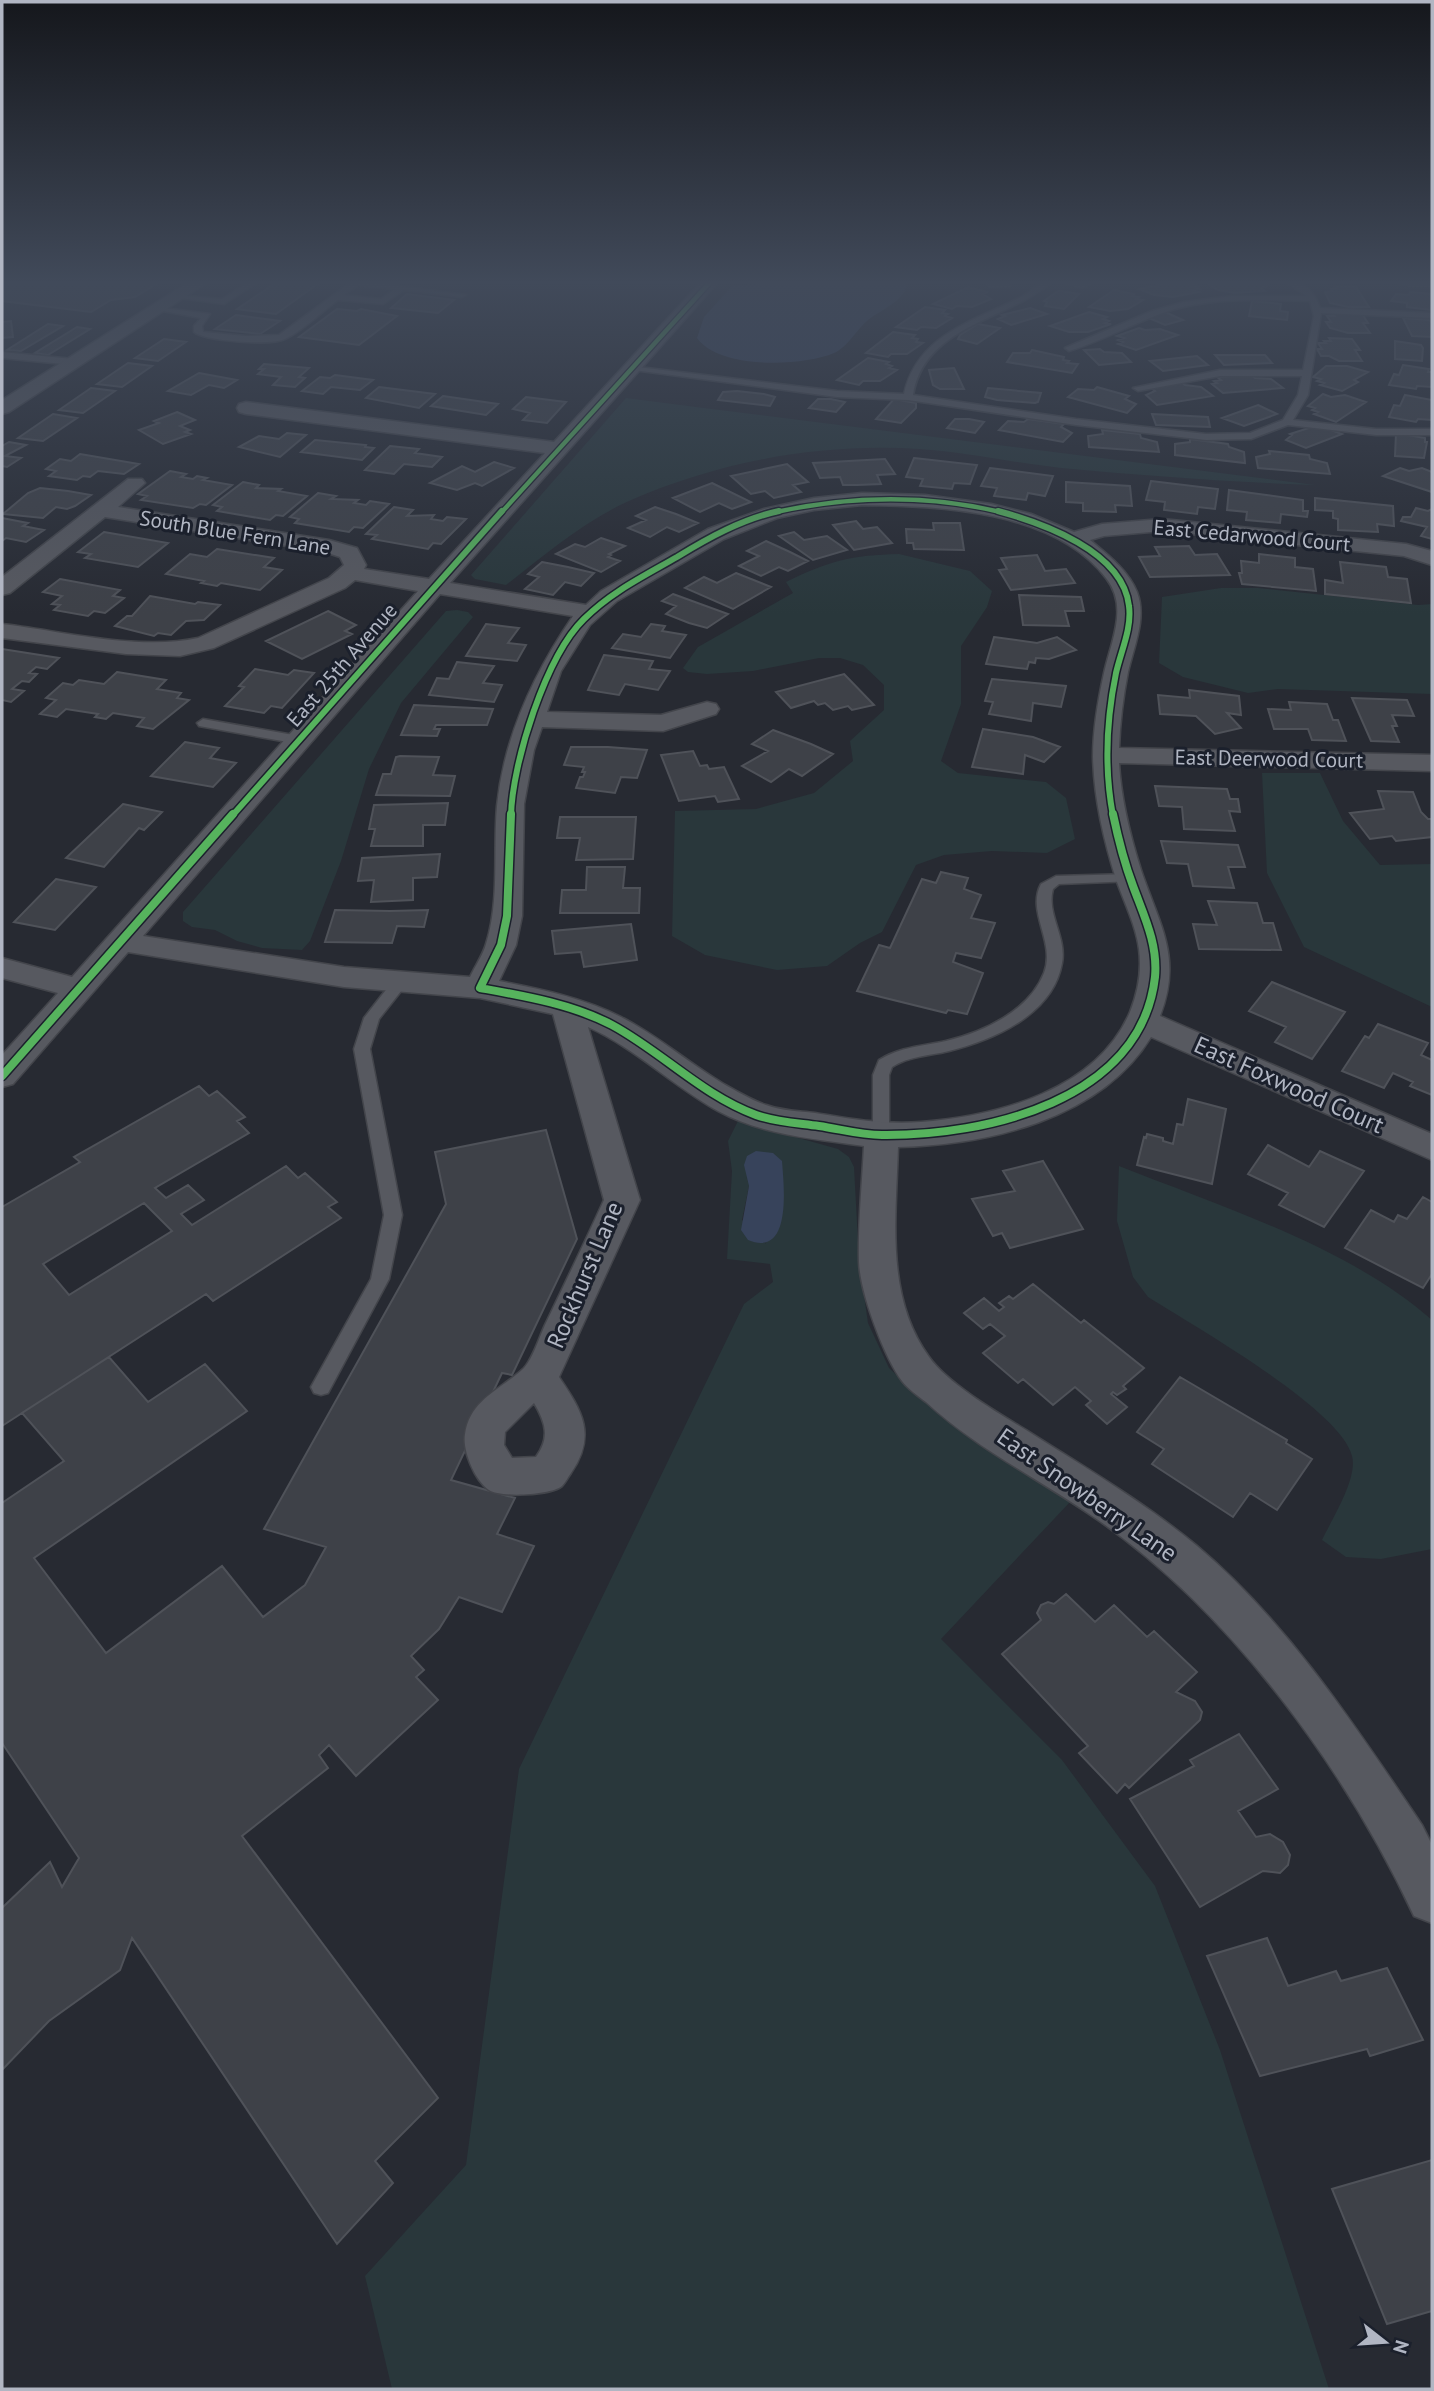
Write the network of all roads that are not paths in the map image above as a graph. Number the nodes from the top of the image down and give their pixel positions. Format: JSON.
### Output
{"nodes":[{"id":1,"x":27,"y":392,"type":"edge"},
{"id":2,"x":611,"y":392,"type":"edge"},
{"id":3,"x":817,"y":392,"type":"edge"},
{"id":4,"x":909,"y":392,"type":"edge"},
{"id":5,"x":1303,"y":392,"type":"edge"},
{"id":6,"x":908,"y":397,"type":"junction"},
{"id":7,"x":2,"y":408,"type":"edge"},
{"id":8,"x":246,"y":408,"type":"dead end"},
{"id":9,"x":1287,"y":422,"type":"junction"},
{"id":10,"x":1432,"y":432,"type":"edge"},
{"id":11,"x":561,"y":449,"type":"junction"},
{"id":12,"x":135,"y":483,"type":"dead end"},
{"id":13,"x":99,"y":510,"type":"junction"},
{"id":14,"x":1072,"y":539,"type":"junction"},
{"id":15,"x":1432,"y":558,"type":"edge"},
{"id":16,"x":344,"y":578,"type":"junction"},
{"id":17,"x":2,"y":587,"type":"edge"},
{"id":18,"x":430,"y":592,"type":"junction"},
{"id":19,"x":585,"y":616,"type":"junction"},
{"id":20,"x":2,"y":631,"type":"edge"},
{"id":21,"x":707,"y":709,"type":"dead end"},
{"id":22,"x":530,"y":719,"type":"junction"},
{"id":23,"x":203,"y":723,"type":"dead end"},
{"id":24,"x":299,"y":740,"type":"junction"},
{"id":25,"x":1106,"y":755,"type":"junction"},
{"id":26,"x":1432,"y":763,"type":"edge"},
{"id":27,"x":1130,"y":878,"type":"junction"},
{"id":28,"x":123,"y":942,"type":"junction"},
{"id":29,"x":2,"y":968,"type":"edge"},
{"id":30,"x":401,"y":981,"type":"junction"},
{"id":31,"x":480,"y":988,"type":"junction"},
{"id":32,"x":81,"y":989,"type":"junction"},
{"id":33,"x":567,"y":1009,"type":"junction"},
{"id":34,"x":1146,"y":1022,"type":"junction"},
{"id":35,"x":2,"y":1076,"type":"edge"},
{"id":36,"x":881,"y":1136,"type":"junction"},
{"id":37,"x":1432,"y":1149,"type":"edge"},
{"id":38,"x":539,"y":1378,"type":"dead end"},
{"id":39,"x":321,"y":1387,"type":"dead end"},
{"id":40,"x":1432,"y":1898,"type":"edge"}],
"edges":[{"from":1,"to":7,"type":"street"},
{"from":2,"to":11,"type":"street","name":"East 25th Avenue"},
{"from":3,"to":6,"type":"lane"},
{"from":4,"to":6,"type":"lane"},
{"from":5,"to":9,"type":"lane"},
{"from":6,"to":9,"type":"lane"},
{"from":8,"to":11,"type":"street"},
{"from":9,"to":10,"type":"lane"},
{"from":11,"to":18,"type":"street","name":"East 25th Avenue"},
{"from":12,"to":13,"type":"street"},
{"from":13,"to":16,"type":"street","name":"South Blue Fern Lane"},
{"from":13,"to":17,"type":"street"},
{"from":14,"to":15,"type":"street","name":"East Cedarwood Court"},
{"from":14,"to":19,"type":"street"},
{"from":14,"to":25,"type":"street"},
{"from":16,"to":18,"type":"street"},
{"from":16,"to":20,"type":"street"},
{"from":18,"to":19,"type":"street"},
{"from":18,"to":24,"type":"street","name":"East 25th Avenue"},
{"from":19,"to":22,"type":"street"},
{"from":21,"to":22,"type":"street"},
{"from":22,"to":31,"type":"street"},
{"from":23,"to":24,"type":"lane"},
{"from":24,"to":28,"type":"street","name":"East 25th Avenue"},
{"from":25,"to":26,"type":"street","name":"East Deerwood Court"},
{"from":25,"to":27,"type":"street"},
{"from":27,"to":34,"type":"street"},
{"from":27,"to":36,"type":"lane"},
{"from":28,"to":30,"type":"street"},
{"from":28,"to":32,"type":"street","name":"East 25th Avenue"},
{"from":29,"to":32,"type":"street"},
{"from":30,"to":31,"type":"street"},
{"from":30,"to":39,"type":"lane"},
{"from":31,"to":33,"type":"street"},
{"from":32,"to":35,"type":"street","name":"East 25th Avenue"},
{"from":33,"to":36,"type":"street"},
{"from":33,"to":38,"type":"street","name":"Rockhurst Lane"},
{"from":34,"to":36,"type":"street"},
{"from":34,"to":37,"type":"street","name":"East Foxwood Court"},
{"from":36,"to":40,"type":"street","name":"East Snowberry Lane"}]}
